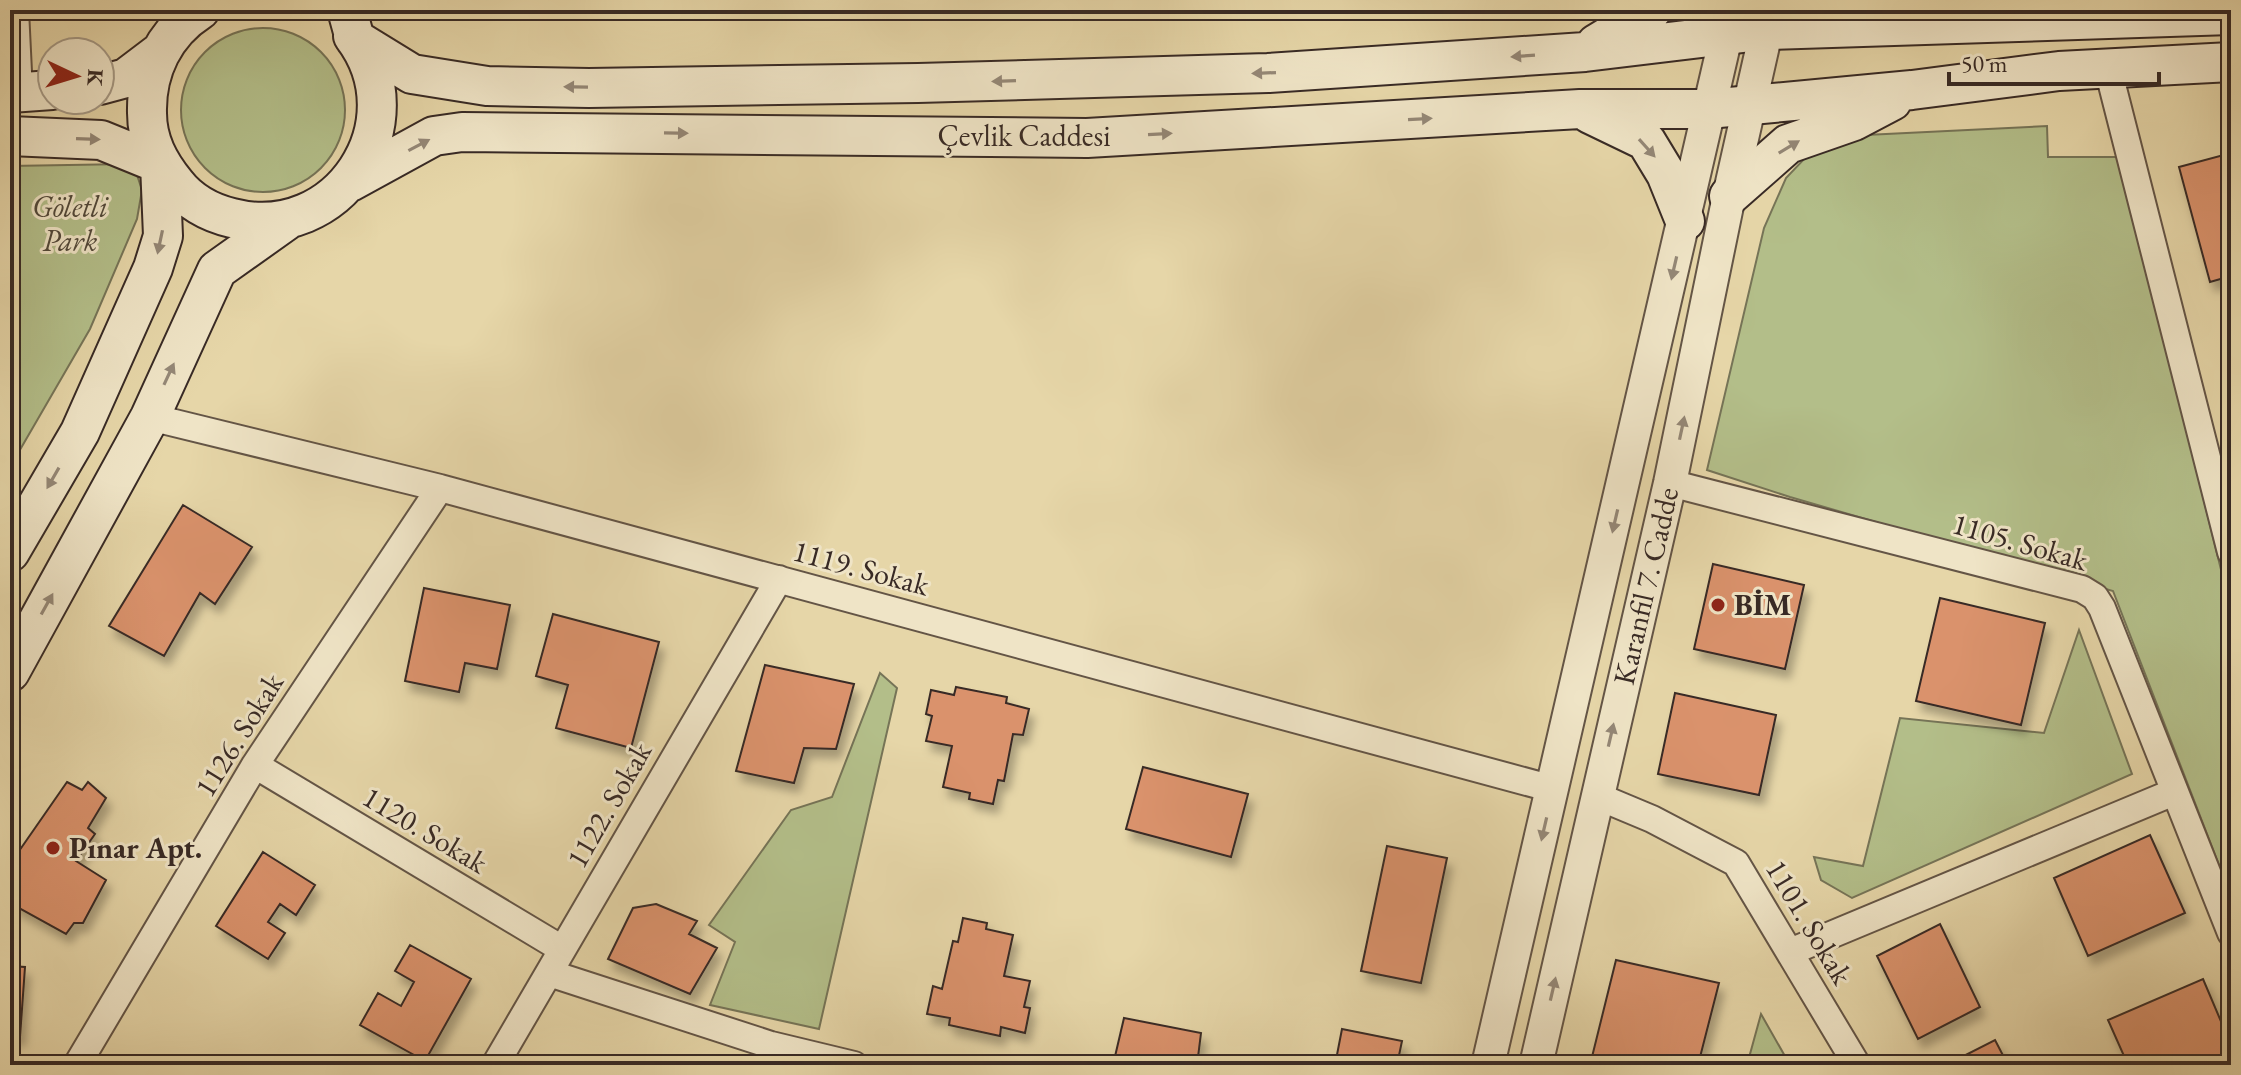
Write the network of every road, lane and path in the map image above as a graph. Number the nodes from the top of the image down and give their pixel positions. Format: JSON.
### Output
{"nodes":[{"id":1,"x":15,"y":10,"type":"edge"},
{"id":2,"x":200,"y":10,"type":"edge"},
{"id":3,"x":325,"y":10,"type":"edge"},
{"id":4,"x":1652,"y":10,"type":"edge"},
{"id":5,"x":2231,"y":15,"type":"edge"},
{"id":6,"x":1926,"y":16,"type":"edge"},
{"id":7,"x":1770,"y":20,"type":"edge"},
{"id":8,"x":1730,"y":22,"type":"edge"},
{"id":9,"x":351,"y":24,"type":"edge"},
{"id":10,"x":1585,"y":52,"type":"junction"},
{"id":11,"x":159,"y":53,"type":"junction"},
{"id":12,"x":2231,"y":62,"type":"edge"},
{"id":13,"x":2108,"y":69,"type":"junction"},
{"id":14,"x":116,"y":81,"type":"edge"},
{"id":15,"x":1912,"y":90,"type":"junction"},
{"id":16,"x":27,"y":92,"type":"edge"},
{"id":17,"x":1751,"y":107,"type":"junction"},
{"id":18,"x":1580,"y":109,"type":"junction"},
{"id":19,"x":1708,"y":109,"type":"junction"},
{"id":20,"x":10,"y":136,"type":"edge"},
{"id":21,"x":160,"y":164,"type":"junction"},
{"id":22,"x":350,"y":182,"type":"junction"},
{"id":23,"x":1729,"y":196,"type":"junction"},
{"id":24,"x":288,"y":221,"type":"junction"},
{"id":25,"x":1685,"y":221,"type":"junction"},
{"id":26,"x":150,"y":417,"type":"junction"},
{"id":27,"x":1670,"y":483,"type":"junction"},
{"id":28,"x":440,"y":488,"type":"junction"},
{"id":29,"x":10,"y":552,"type":"edge"},
{"id":30,"x":2231,"y":552,"type":"edge"},
{"id":31,"x":779,"y":579,"type":"junction"},
{"id":32,"x":10,"y":672,"type":"edge"},
{"id":33,"x":255,"y":765,"type":"junction"},
{"id":34,"x":1553,"y":789,"type":"junction"},
{"id":35,"x":2174,"y":792,"type":"junction"},
{"id":36,"x":1597,"y":796,"type":"junction"},
{"id":37,"x":2231,"y":933,"type":"edge"},
{"id":38,"x":562,"y":949,"type":"junction"},
{"id":39,"x":1790,"y":952,"type":"junction"},
{"id":40,"x":549,"y":973,"type":"junction"},
{"id":41,"x":768,"y":1055,"type":"edge"},
{"id":42,"x":77,"y":1065,"type":"edge"},
{"id":43,"x":495,"y":1065,"type":"edge"},
{"id":44,"x":854,"y":1065,"type":"edge"},
{"id":45,"x":1488,"y":1065,"type":"edge"},
{"id":46,"x":1536,"y":1065,"type":"edge"},
{"id":47,"x":1857,"y":1065,"type":"edge"}],
"edges":[{"from":1,"to":16,"type":"street"},
{"from":2,"to":11,"type":"main road"},
{"from":3,"to":9,"type":"main road"},
{"from":4,"to":10,"type":"main road"},
{"from":5,"to":6,"type":"main road"},
{"from":6,"to":7,"type":"main road"},
{"from":7,"to":8,"type":"main road","name":"Çevlik Caddesi"},
{"from":7,"to":17,"type":"street","name":"Karanfil 7. Cadde"},
{"from":8,"to":10,"type":"main road","name":"Çevlik Caddesi"},
{"from":8,"to":19,"type":"street","name":"Karanfil 7. Cadde"},
{"from":10,"to":9,"type":"main road","name":"Çevlik Caddesi","one_way":true},
{"from":9,"to":22,"type":"main road"},
{"from":11,"to":14,"type":"main road"},
{"from":11,"to":21,"type":"main road"},
{"from":12,"to":13,"type":"main road"},
{"from":13,"to":15,"type":"main road"},
{"from":13,"to":30,"type":"street"},
{"from":15,"to":17,"type":"main road","name":"Çevlik Caddesi"},
{"from":23,"to":15,"type":"main road","one_way":true},
{"from":17,"to":19,"type":"main road","name":"Çevlik Caddesi"},
{"from":17,"to":23,"type":"street","name":"Karanfil 7. Cadde"},
{"from":18,"to":19,"type":"main road","name":"Çevlik Caddesi"},
{"from":22,"to":18,"type":"main road","name":"Çevlik Caddesi","one_way":true},
{"from":18,"to":25,"type":"main road","one_way":true},
{"from":19,"to":25,"type":"street","name":"Karanfil 7. Cadde"},
{"from":20,"to":21,"type":"main road","one_way":true},
{"from":21,"to":24,"type":"main road"},
{"from":21,"to":29,"type":"main road","one_way":true},
{"from":22,"to":24,"type":"main road"},
{"from":27,"to":23,"type":"street","name":"Karanfil 7. Cadde","one_way":true},
{"from":26,"to":24,"type":"main road","one_way":true},
{"from":25,"to":34,"type":"street","name":"Karanfil 7. Cadde","one_way":true},
{"from":26,"to":28,"type":"street","name":"1119. Sokak"},
{"from":32,"to":26,"type":"main road","one_way":true},
{"from":27,"to":35,"type":"street","name":"1105. Sokak"},
{"from":36,"to":27,"type":"street","name":"Karanfil 7. Cadde","one_way":true},
{"from":28,"to":31,"type":"street","name":"1119. Sokak"},
{"from":28,"to":33,"type":"street","name":"1126. Sokak"},
{"from":31,"to":34,"type":"street","name":"1119. Sokak"},
{"from":31,"to":38,"type":"street","name":"1122. Sokak"},
{"from":33,"to":38,"type":"street","name":"1120. Sokak"},
{"from":33,"to":42,"type":"street","name":"1126. Sokak"},
{"from":34,"to":45,"type":"street","name":"Karanfil 7. Cadde","one_way":true},
{"from":35,"to":37,"type":"street","name":"1105. Sokak"},
{"from":35,"to":39,"type":"street"},
{"from":36,"to":39,"type":"street","name":"1101. Sokak"},
{"from":46,"to":36,"type":"street","name":"Karanfil 7. Cadde","one_way":true},
{"from":38,"to":40,"type":"street","name":"1122. Sokak"},
{"from":39,"to":47,"type":"street","name":"1101. Sokak"},
{"from":40,"to":41,"type":"street"},
{"from":40,"to":43,"type":"street","name":"1122. Sokak"},
{"from":41,"to":44,"type":"street"}]}
